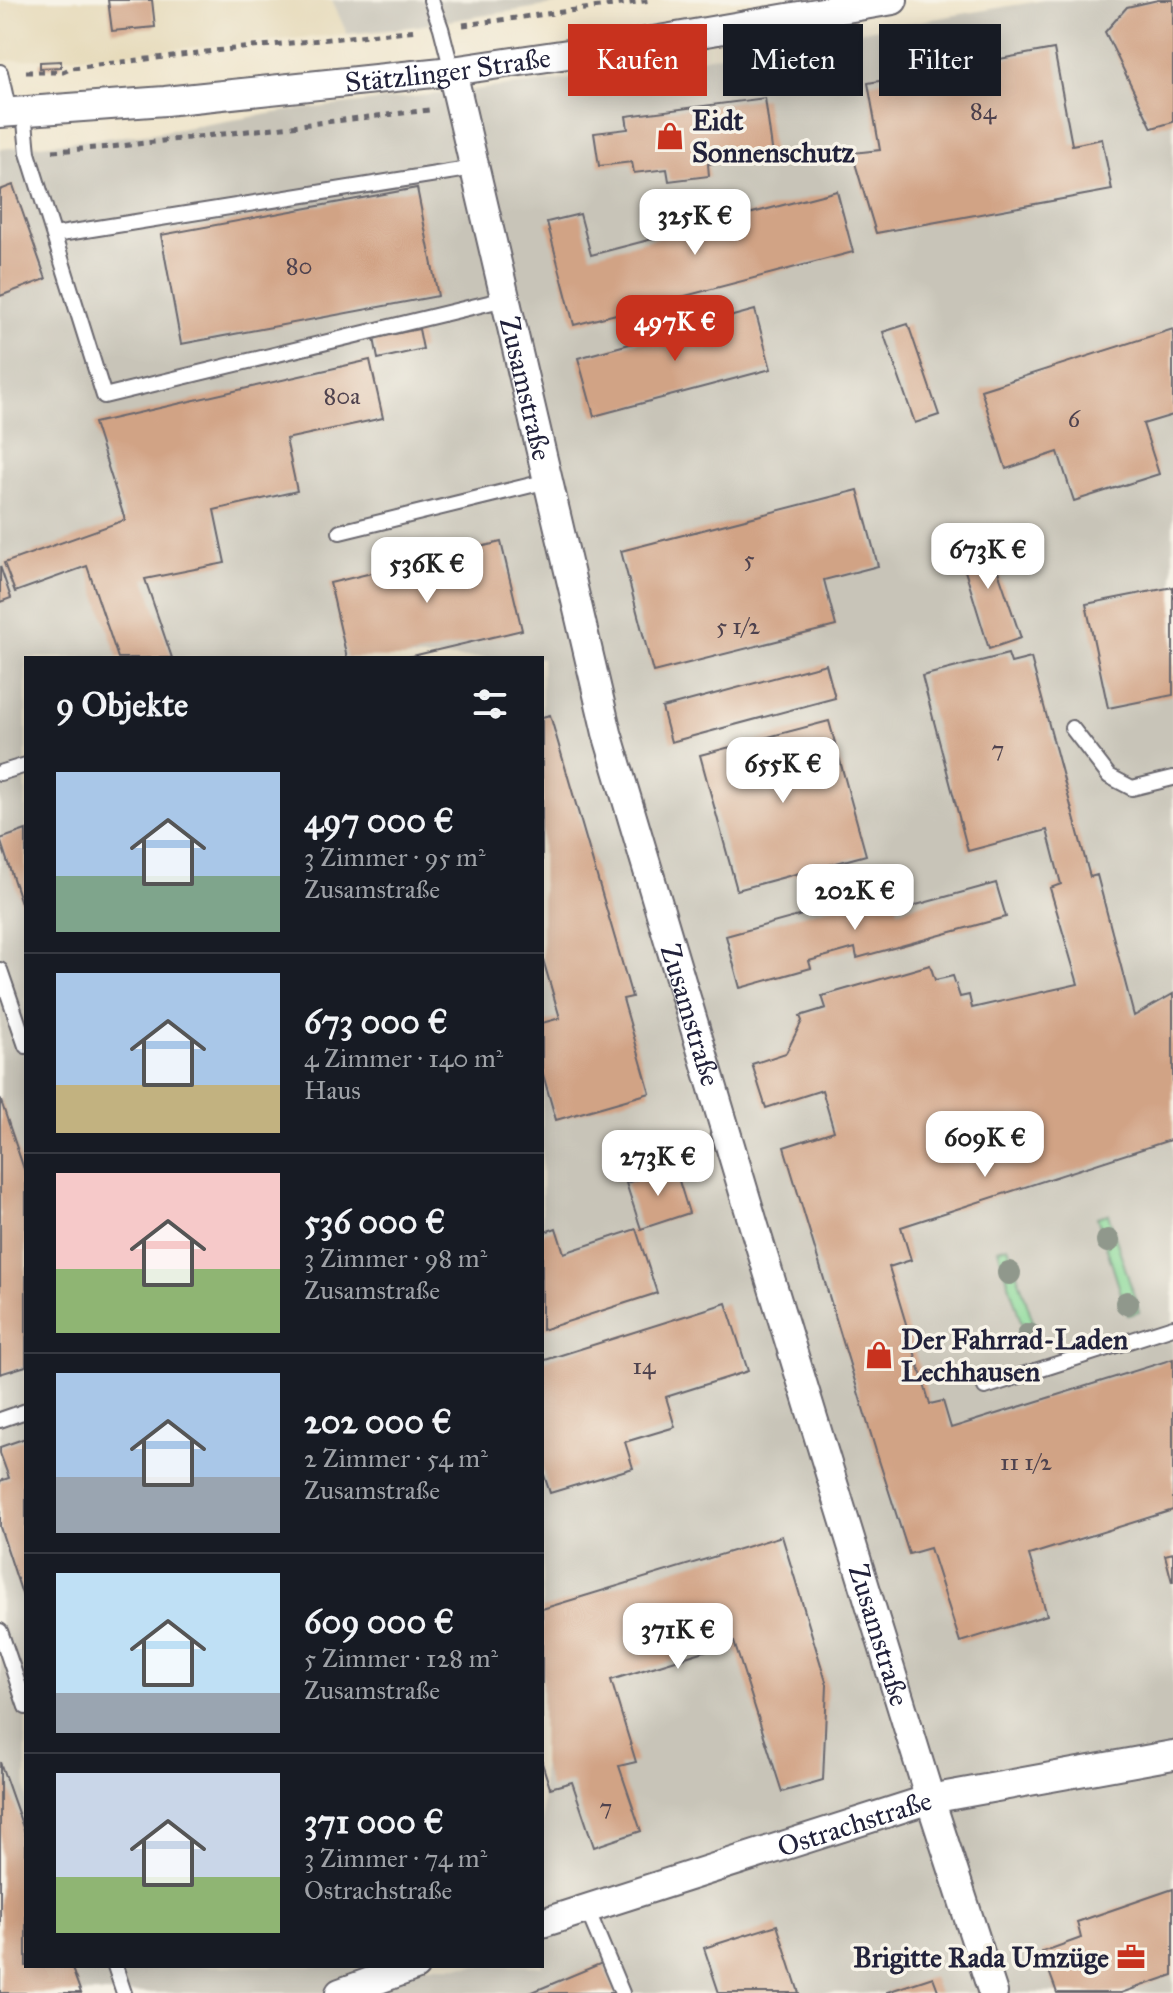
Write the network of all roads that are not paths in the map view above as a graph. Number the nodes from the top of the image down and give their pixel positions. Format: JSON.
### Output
{"nodes":[{"id":1,"x":431,"y":0,"type":"edge"},
{"id":2,"x":893,"y":0,"type":"edge"},
{"id":3,"x":452,"y":71,"type":"junction"},
{"id":4,"x":0,"y":72,"type":"edge"},
{"id":5,"x":11,"y":112,"type":"edge"},
{"id":6,"x":474,"y":168,"type":"junction"},
{"id":7,"x":54,"y":235,"type":"junction"},
{"id":8,"x":505,"y":299,"type":"junction"},
{"id":9,"x":548,"y":481,"type":"junction"},
{"id":10,"x":340,"y":532,"type":"dead end"},
{"id":11,"x":1072,"y":728,"type":"dead end"},
{"id":12,"x":24,"y":766,"type":"edge"},
{"id":13,"x":0,"y":773,"type":"edge"},
{"id":14,"x":1173,"y":778,"type":"edge"},
{"id":15,"x":0,"y":970,"type":"edge"},
{"id":16,"x":24,"y":1040,"type":"edge"},
{"id":17,"x":1173,"y":1327,"type":"edge"},
{"id":18,"x":985,"y":1387,"type":"dead end"},
{"id":19,"x":24,"y":1412,"type":"edge"},
{"id":20,"x":0,"y":1420,"type":"edge"},
{"id":21,"x":0,"y":1631,"type":"edge"},
{"id":22,"x":24,"y":1701,"type":"edge"},
{"id":23,"x":1173,"y":1755,"type":"edge"},
{"id":24,"x":930,"y":1799,"type":"junction"},
{"id":25,"x":587,"y":1909,"type":"junction"},
{"id":26,"x":544,"y":1922,"type":"edge"},
{"id":27,"x":116,"y":1968,"type":"edge"},
{"id":28,"x":409,"y":1968,"type":"edge"},
{"id":29,"x":124,"y":1993,"type":"edge"},
{"id":30,"x":340,"y":1993,"type":"edge"},
{"id":31,"x":622,"y":1993,"type":"edge"},
{"id":32,"x":993,"y":1993,"type":"edge"}],
"edges":[{"from":1,"to":3,"type":"lane"},
{"from":2,"to":3,"type":"street","name":"Stätzlinger Straße"},
{"from":3,"to":5,"type":"street","name":"Stätzlinger Straße"},
{"from":3,"to":6,"type":"street","name":"Zusamstraße"},
{"from":4,"to":5,"type":"lane"},
{"from":5,"to":7,"type":"lane"},
{"from":6,"to":7,"type":"lane"},
{"from":6,"to":8,"type":"street","name":"Zusamstraße"},
{"from":7,"to":8,"type":"lane"},
{"from":8,"to":9,"type":"street","name":"Zusamstraße"},
{"from":9,"to":10,"type":"lane"},
{"from":9,"to":24,"type":"street","name":"Zusamstraße"},
{"from":11,"to":14,"type":"lane"},
{"from":12,"to":13,"type":"lane"},
{"from":15,"to":16,"type":"lane"},
{"from":17,"to":18,"type":"lane"},
{"from":19,"to":20,"type":"lane"},
{"from":21,"to":22,"type":"lane"},
{"from":23,"to":24,"type":"street","name":"Ostrachstraße"},
{"from":24,"to":25,"type":"street","name":"Ostrachstraße"},
{"from":24,"to":32,"type":"street","name":"Zusamstraße"},
{"from":25,"to":26,"type":"street","name":"Ostrachstraße"},
{"from":25,"to":31,"type":"lane"},
{"from":27,"to":29,"type":"lane"},
{"from":28,"to":30,"type":"street"}]}
